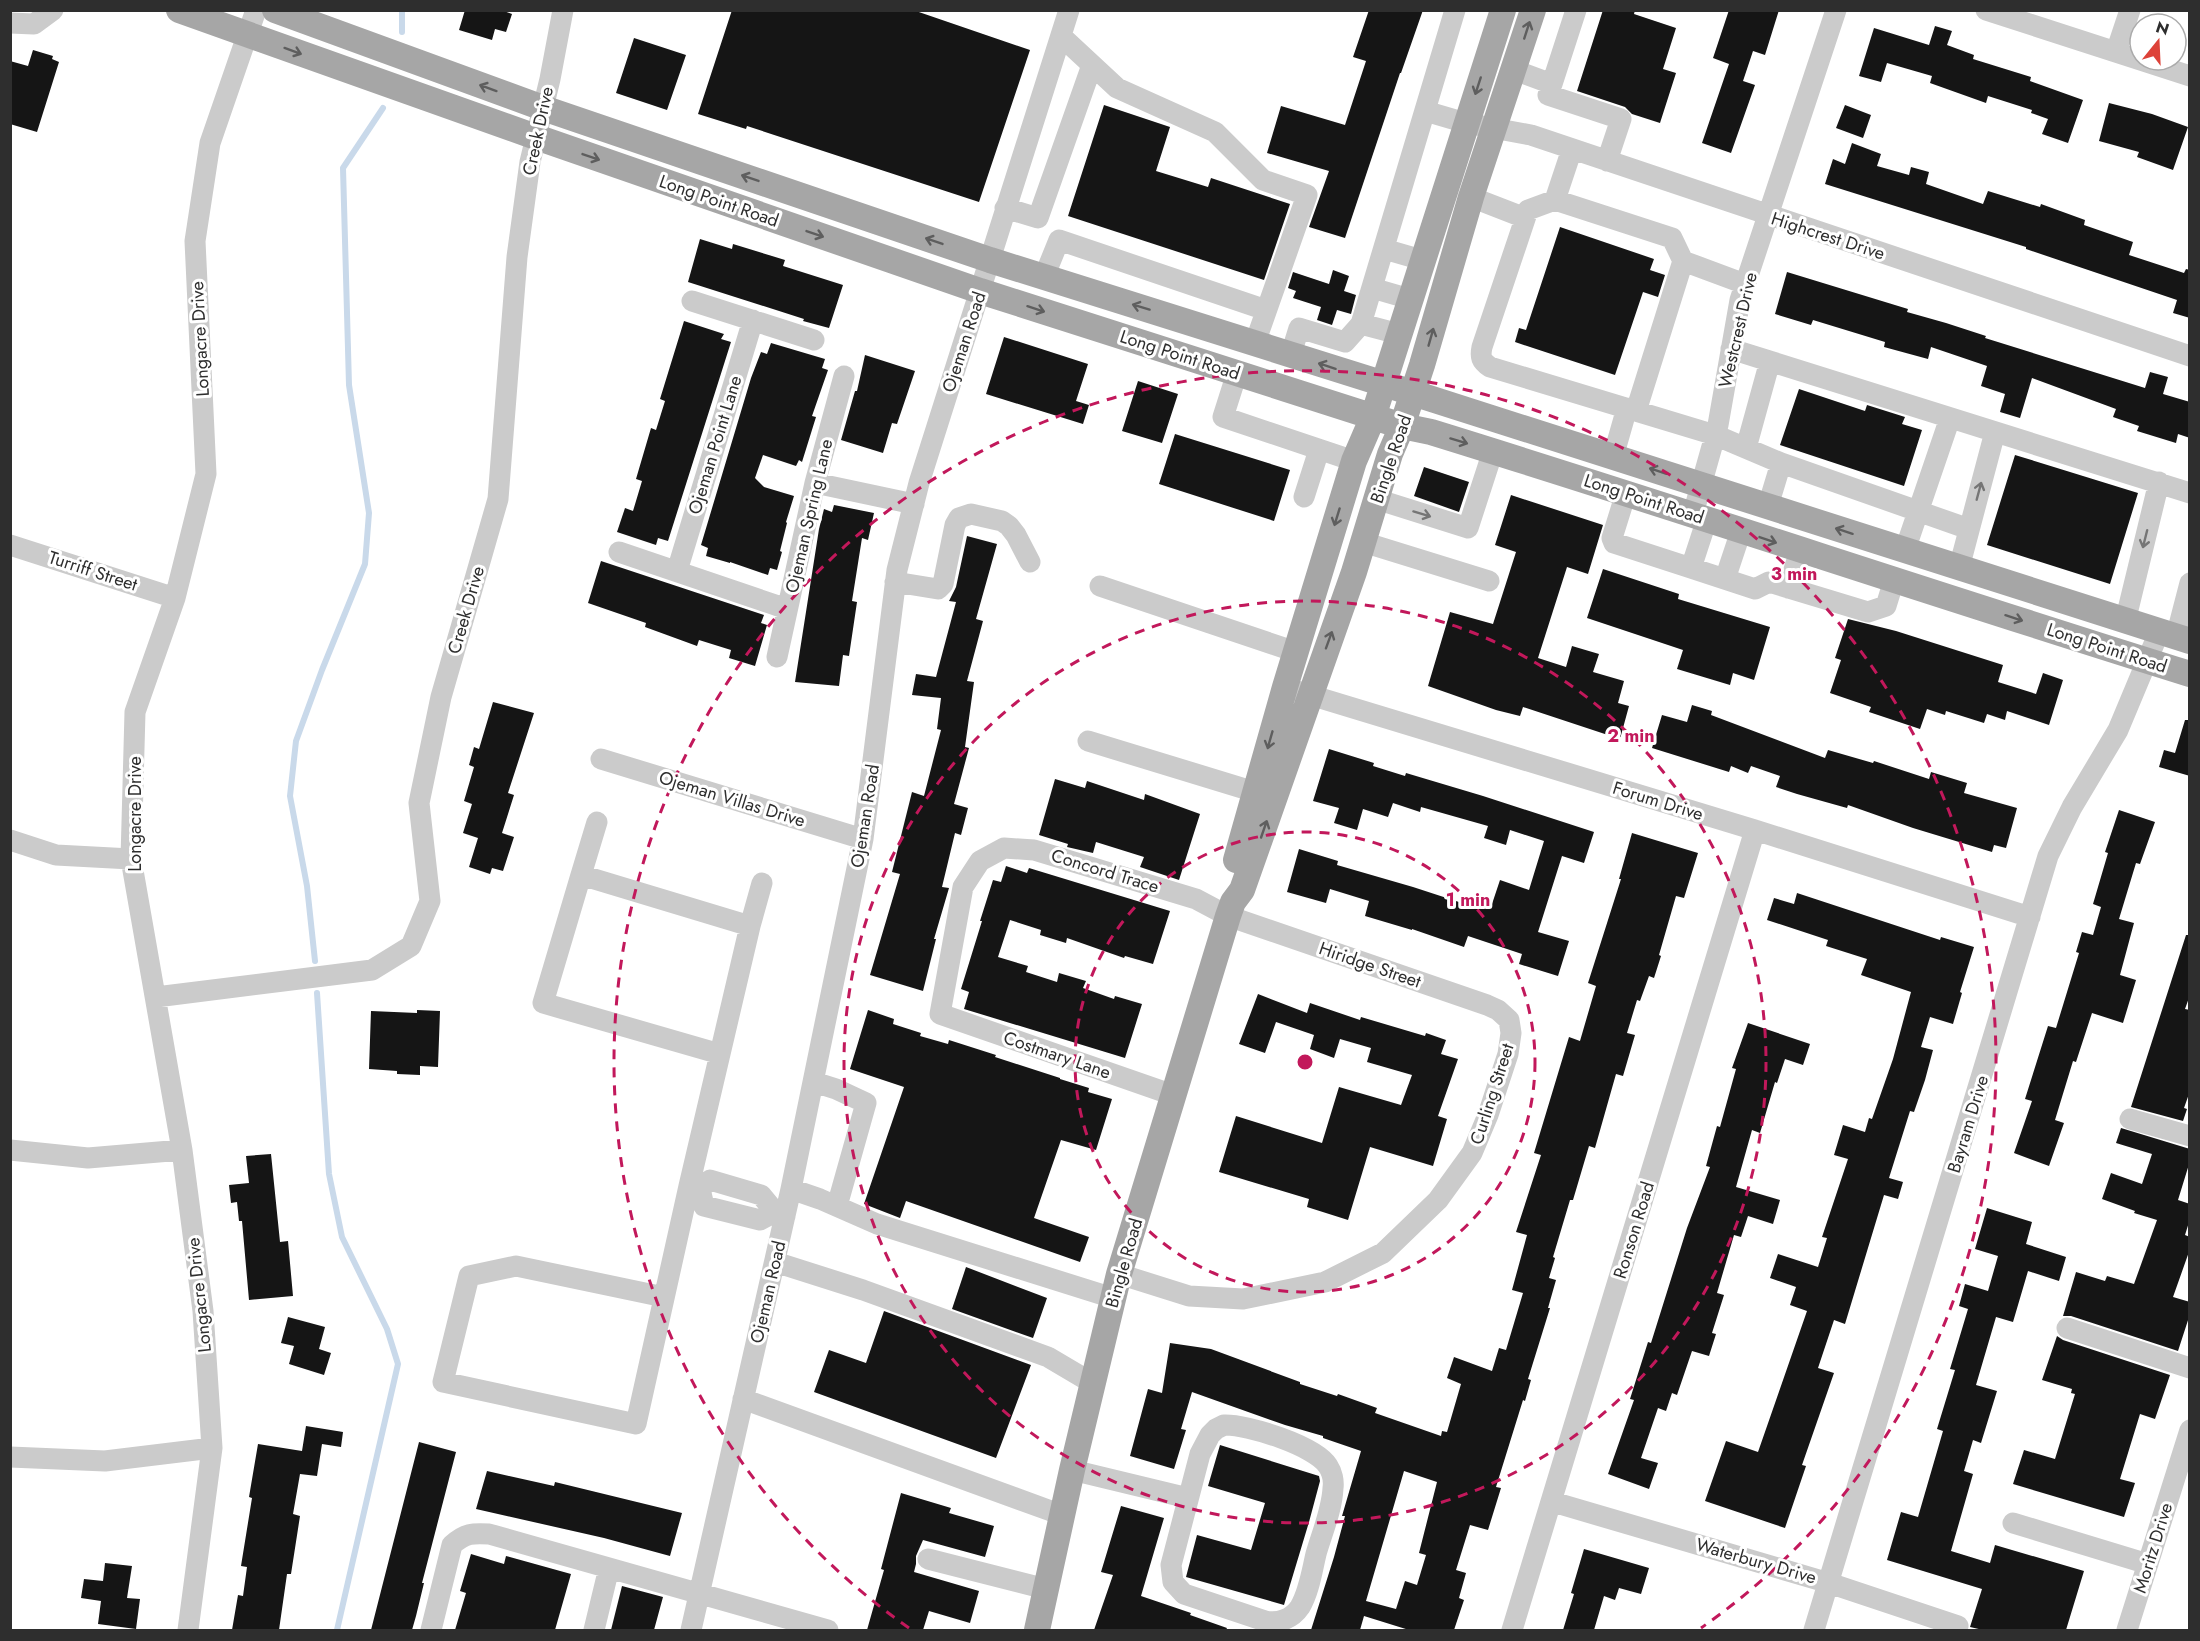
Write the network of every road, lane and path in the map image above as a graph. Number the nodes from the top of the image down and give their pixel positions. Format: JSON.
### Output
{"nodes":[{"id":1,"x":53,"y":10,"type":"edge"},
{"id":2,"x":178,"y":10,"type":"edge"},
{"id":3,"x":256,"y":10,"type":"edge"},
{"id":4,"x":275,"y":10,"type":"edge"},
{"id":5,"x":562,"y":10,"type":"edge"},
{"id":6,"x":1069,"y":10,"type":"edge"},
{"id":7,"x":1455,"y":10,"type":"edge"},
{"id":8,"x":1503,"y":10,"type":"edge"},
{"id":9,"x":1533,"y":10,"type":"edge"},
{"id":10,"x":1576,"y":10,"type":"edge"},
{"id":11,"x":1836,"y":10,"type":"edge"},
{"id":12,"x":1986,"y":10,"type":"edge"},
{"id":13,"x":2130,"y":10,"type":"edge"},
{"id":14,"x":10,"y":23,"type":"edge"},
{"id":15,"x":248,"y":35,"type":"junction"},
{"id":16,"x":1061,"y":36,"type":"junction"},
{"id":17,"x":2116,"y":52,"type":"junction"},
{"id":18,"x":1092,"y":65,"type":"junction"},
{"id":19,"x":1514,"y":70,"type":"junction"},
{"id":20,"x":2190,"y":76,"type":"edge"},
{"id":21,"x":1551,"y":84,"type":"junction"},
{"id":22,"x":543,"y":108,"type":"junction"},
{"id":23,"x":1425,"y":111,"type":"junction"},
{"id":24,"x":1466,"y":123,"type":"junction"},
{"id":25,"x":1494,"y":128,"type":"junction"},
{"id":26,"x":536,"y":137,"type":"junction"},
{"id":27,"x":1572,"y":149,"type":"junction"},
{"id":28,"x":1607,"y":161,"type":"junction"},
{"id":29,"x":1471,"y":197,"type":"junction"},
{"id":30,"x":1555,"y":200,"type":"junction"},
{"id":31,"x":1005,"y":208,"type":"junction"},
{"id":32,"x":1768,"y":216,"type":"junction"},
{"id":33,"x":1038,"y":218,"type":"junction"},
{"id":34,"x":1525,"y":218,"type":"junction"},
{"id":35,"x":1059,"y":240,"type":"junction"},
{"id":36,"x":1384,"y":249,"type":"junction"},
{"id":37,"x":990,"y":260,"type":"junction"},
{"id":38,"x":1422,"y":260,"type":"junction"},
{"id":39,"x":1683,"y":261,"type":"junction"},
{"id":40,"x":1044,"y":277,"type":"junction"},
{"id":41,"x":1745,"y":284,"type":"junction"},
{"id":42,"x":1372,"y":288,"type":"junction"},
{"id":43,"x":980,"y":291,"type":"junction"},
{"id":44,"x":1410,"y":299,"type":"junction"},
{"id":45,"x":692,"y":301,"type":"dead end"},
{"id":46,"x":1266,"y":310,"type":"junction"},
{"id":47,"x":1175,"y":318,"type":"junction"},
{"id":48,"x":753,"y":320,"type":"junction"},
{"id":49,"x":1361,"y":324,"type":"junction"},
{"id":50,"x":1399,"y":334,"type":"junction"},
{"id":51,"x":814,"y":340,"type":"dead end"},
{"id":52,"x":1254,"y":343,"type":"junction"},
{"id":53,"x":1731,"y":349,"type":"junction"},
{"id":54,"x":1164,"y":351,"type":"junction"},
{"id":55,"x":1291,"y":354,"type":"junction"},
{"id":56,"x":2190,"y":356,"type":"edge"},
{"id":57,"x":1770,"y":361,"type":"junction"},
{"id":58,"x":1237,"y":374,"type":"junction"},
{"id":59,"x":844,"y":376,"type":"dead end"},
{"id":60,"x":1383,"y":384,"type":"junction"},
{"id":61,"x":1413,"y":393,"type":"junction"},
{"id":62,"x":1632,"y":410,"type":"junction"},
{"id":63,"x":1373,"y":417,"type":"junction"},
{"id":64,"x":1950,"y":418,"type":"junction"},
{"id":65,"x":1402,"y":426,"type":"junction"},
{"id":66,"x":1995,"y":432,"type":"junction"},
{"id":67,"x":1715,"y":435,"type":"junction"},
{"id":68,"x":1746,"y":448,"type":"junction"},
{"id":69,"x":1319,"y":450,"type":"junction"},
{"id":70,"x":1493,"y":452,"type":"junction"},
{"id":71,"x":1613,"y":457,"type":"junction"},
{"id":72,"x":1354,"y":461,"type":"junction"},
{"id":73,"x":1781,"y":463,"type":"junction"},
{"id":74,"x":2159,"y":482,"type":"junction"},
{"id":75,"x":815,"y":483,"type":"junction"},
{"id":76,"x":1701,"y":484,"type":"junction"},
{"id":77,"x":1626,"y":493,"type":"junction"},
{"id":78,"x":2190,"y":493,"type":"edge"},
{"id":79,"x":1304,"y":497,"type":"dead end"},
{"id":80,"x":1376,"y":499,"type":"junction"},
{"id":81,"x":914,"y":504,"type":"junction"},
{"id":82,"x":1768,"y":506,"type":"junction"},
{"id":83,"x":1918,"y":511,"type":"junction"},
{"id":84,"x":1700,"y":517,"type":"junction"},
{"id":85,"x":1969,"y":529,"type":"junction"},
{"id":86,"x":1741,"y":531,"type":"junction"},
{"id":87,"x":1363,"y":542,"type":"junction"},
{"id":88,"x":10,"y":545,"type":"edge"},
{"id":89,"x":1905,"y":550,"type":"junction"},
{"id":90,"x":619,"y":552,"type":"dead end"},
{"id":91,"x":1804,"y":552,"type":"junction"},
{"id":92,"x":1030,"y":562,"type":"dead end"},
{"id":93,"x":1691,"y":568,"type":"junction"},
{"id":94,"x":1959,"y":568,"type":"junction"},
{"id":95,"x":677,"y":571,"type":"junction"},
{"id":96,"x":1725,"y":579,"type":"junction"},
{"id":97,"x":1894,"y":580,"type":"junction"},
{"id":98,"x":1490,"y":581,"type":"dead end"},
{"id":99,"x":895,"y":582,"type":"junction"},
{"id":100,"x":2190,"y":583,"type":"edge"},
{"id":101,"x":1100,"y":586,"type":"dead end"},
{"id":102,"x":1788,"y":588,"type":"junction"},
{"id":103,"x":175,"y":598,"type":"junction"},
{"id":104,"x":2057,"y":600,"type":"junction"},
{"id":105,"x":2187,"y":606,"type":"edge"},
{"id":106,"x":787,"y":609,"type":"junction"},
{"id":107,"x":2125,"y":621,"type":"junction"},
{"id":108,"x":2175,"y":637,"type":"edge"},
{"id":109,"x":1296,"y":652,"type":"junction"},
{"id":110,"x":777,"y":657,"type":"dead end"},
{"id":111,"x":2147,"y":660,"type":"junction"},
{"id":112,"x":2190,"y":674,"type":"edge"},
{"id":113,"x":1285,"y":687,"type":"junction"},
{"id":114,"x":1310,"y":695,"type":"junction"},
{"id":115,"x":1088,"y":741,"type":"dead end"},
{"id":116,"x":601,"y":759,"type":"dead end"},
{"id":117,"x":1255,"y":792,"type":"junction"},
{"id":118,"x":597,"y":822,"type":"dead end"},
{"id":119,"x":1755,"y":830,"type":"junction"},
{"id":120,"x":862,"y":839,"type":"junction"},
{"id":121,"x":10,"y":840,"type":"edge"},
{"id":122,"x":131,"y":860,"type":"junction"},
{"id":123,"x":581,"y":875,"type":"junction"},
{"id":124,"x":762,"y":884,"type":"dead end"},
{"id":125,"x":1230,"y":909,"type":"junction"},
{"id":126,"x":2030,"y":917,"type":"junction"},
{"id":127,"x":750,"y":926,"type":"junction"},
{"id":128,"x":156,"y":997,"type":"junction"},
{"id":129,"x":940,"y":1014,"type":"joint"},
{"id":130,"x":1509,"y":1020,"type":"joint"},
{"id":131,"x":720,"y":1054,"type":"junction"},
{"id":132,"x":814,"y":1083,"type":"junction"},
{"id":133,"x":1173,"y":1095,"type":"junction"},
{"id":134,"x":2130,"y":1119,"type":"dead end"},
{"id":135,"x":2190,"y":1136,"type":"edge"},
{"id":136,"x":10,"y":1150,"type":"edge"},
{"id":137,"x":182,"y":1150,"type":"junction"},
{"id":138,"x":694,"y":1188,"type":"junction"},
{"id":139,"x":738,"y":1189,"type":"junction"},
{"id":140,"x":791,"y":1189,"type":"junction"},
{"id":141,"x":837,"y":1206,"type":"junction"},
{"id":142,"x":731,"y":1213,"type":"junction"},
{"id":143,"x":780,"y":1214,"type":"junction"},
{"id":144,"x":775,"y":1262,"type":"junction"},
{"id":145,"x":1116,"y":1286,"type":"junction"},
{"id":146,"x":664,"y":1297,"type":"junction"},
{"id":147,"x":2067,"y":1328,"type":"dead end"},
{"id":148,"x":2190,"y":1368,"type":"edge"},
{"id":149,"x":1092,"y":1383,"type":"junction"},
{"id":150,"x":743,"y":1399,"type":"junction"},
{"id":151,"x":2190,"y":1430,"type":"edge"},
{"id":152,"x":212,"y":1448,"type":"junction"},
{"id":153,"x":10,"y":1457,"type":"edge"},
{"id":154,"x":1072,"y":1470,"type":"junction"},
{"id":155,"x":1188,"y":1498,"type":"junction"},
{"id":156,"x":1552,"y":1502,"type":"junction"},
{"id":157,"x":1062,"y":1515,"type":"junction"},
{"id":158,"x":2013,"y":1523,"type":"dead end"},
{"id":159,"x":928,"y":1559,"type":"dead end"},
{"id":160,"x":2148,"y":1564,"type":"junction"},
{"id":161,"x":609,"y":1568,"type":"junction"},
{"id":162,"x":1829,"y":1583,"type":"junction"},
{"id":163,"x":1046,"y":1589,"type":"junction"},
{"id":164,"x":700,"y":1594,"type":"junction"},
{"id":165,"x":1958,"y":1626,"type":"dead end"},
{"id":166,"x":188,"y":1630,"type":"edge"},
{"id":167,"x":430,"y":1630,"type":"edge"},
{"id":168,"x":594,"y":1630,"type":"edge"},
{"id":169,"x":691,"y":1630,"type":"edge"},
{"id":170,"x":828,"y":1630,"type":"edge"},
{"id":171,"x":1037,"y":1630,"type":"edge"},
{"id":172,"x":1512,"y":1630,"type":"edge"},
{"id":173,"x":1814,"y":1630,"type":"edge"},
{"id":174,"x":2127,"y":1630,"type":"edge"}],
"edges":[{"from":1,"to":14,"type":"street"},
{"from":2,"to":15,"type":"main road","name":"Long Point Road"},
{"from":3,"to":15,"type":"street","name":"Longacre Drive"},
{"from":22,"to":4,"type":"main road","name":"Long Point Road","one_way":true},
{"from":5,"to":22,"type":"street","name":"Creek Drive"},
{"from":6,"to":16,"type":"street","name":"Ojeman Road"},
{"from":7,"to":23,"type":"street"},
{"from":8,"to":24,"type":"main road","name":"Bingle Road","one_way":true},
{"from":19,"to":9,"type":"main road","name":"Bingle Road","one_way":true},
{"from":10,"to":21,"type":"street"},
{"from":11,"to":32,"type":"street","name":"Westcrest Drive"},
{"from":12,"to":17,"type":"street"},
{"from":13,"to":17,"type":"street"},
{"from":15,"to":26,"type":"main road","name":"Long Point Road","one_way":true},
{"from":15,"to":103,"type":"street","name":"Longacre Drive"},
{"from":16,"to":18,"type":"street"},
{"from":16,"to":31,"type":"street","name":"Ojeman Road"},
{"from":17,"to":20,"type":"street"},
{"from":18,"to":33,"type":"street"},
{"from":18,"to":46,"type":"street"},
{"from":19,"to":21,"type":"street"},
{"from":19,"to":25,"type":"main road","name":"Bingle Road"},
{"from":21,"to":28,"type":"street"},
{"from":22,"to":26,"type":"street","name":"Creek Drive"},
{"from":37,"to":22,"type":"main road","name":"Long Point Road","one_way":true},
{"from":23,"to":24,"type":"street","name":"Highcrest Drive"},
{"from":23,"to":36,"type":"street"},
{"from":24,"to":25,"type":"street","name":"Highcrest Drive"},
{"from":24,"to":38,"type":"main road","name":"Bingle Road"},
{"from":25,"to":27,"type":"street","name":"Highcrest Drive"},
{"from":25,"to":29,"type":"main road","name":"Bingle Road"},
{"from":26,"to":43,"type":"main road","name":"Long Point Road","one_way":true},
{"from":26,"to":128,"type":"street","name":"Creek Drive"},
{"from":27,"to":28,"type":"street","name":"Highcrest Drive"},
{"from":27,"to":30,"type":"street"},
{"from":28,"to":32,"type":"street","name":"Highcrest Drive"},
{"from":29,"to":34,"type":"street"},
{"from":61,"to":29,"type":"main road","name":"Bingle Road","one_way":true},
{"from":30,"to":34,"type":"street"},
{"from":30,"to":39,"type":"street"},
{"from":31,"to":33,"type":"street"},
{"from":31,"to":37,"type":"street","name":"Ojeman Road"},
{"from":32,"to":41,"type":"street","name":"Westcrest Drive"},
{"from":32,"to":56,"type":"street","name":"Highcrest Drive"},
{"from":33,"to":35,"type":"street"},
{"from":34,"to":62,"type":"street"},
{"from":35,"to":40,"type":"street"},
{"from":35,"to":46,"type":"street"},
{"from":36,"to":38,"type":"street"},
{"from":36,"to":42,"type":"street"},
{"from":37,"to":40,"type":"main road","name":"Long Point Road"},
{"from":37,"to":43,"type":"street","name":"Ojeman Road"},
{"from":38,"to":44,"type":"main road","name":"Bingle Road"},
{"from":39,"to":41,"type":"street"},
{"from":39,"to":62,"type":"street"},
{"from":47,"to":40,"type":"main road","name":"Long Point Road","one_way":true},
{"from":41,"to":53,"type":"street","name":"Westcrest Drive"},
{"from":42,"to":44,"type":"street"},
{"from":42,"to":49,"type":"street"},
{"from":43,"to":54,"type":"main road","name":"Long Point Road","one_way":true},
{"from":43,"to":81,"type":"street","name":"Ojeman Road"},
{"from":44,"to":50,"type":"main road","name":"Bingle Road"},
{"from":45,"to":48,"type":"street"},
{"from":46,"to":52,"type":"street"},
{"from":47,"to":52,"type":"main road","name":"Long Point Road"},
{"from":47,"to":54,"type":"main road"},
{"from":48,"to":51,"type":"street"},
{"from":48,"to":95,"type":"street","name":"Ojeman Point Lane"},
{"from":49,"to":50,"type":"street"},
{"from":49,"to":55,"type":"street"},
{"from":50,"to":60,"type":"main road","name":"Bingle Road"},
{"from":52,"to":55,"type":"main road","name":"Long Point Road"},
{"from":53,"to":57,"type":"street"},
{"from":53,"to":67,"type":"street","name":"Westcrest Drive"},
{"from":54,"to":58,"type":"main road","name":"Long Point Road"},
{"from":60,"to":55,"type":"main road","name":"Long Point Road","one_way":true},
{"from":57,"to":64,"type":"street"},
{"from":57,"to":68,"type":"street"},
{"from":58,"to":63,"type":"main road","name":"Long Point Road"},
{"from":58,"to":69,"type":"street"},
{"from":59,"to":75,"type":"street","name":"Ojeman Spring Lane"},
{"from":60,"to":61,"type":"main road","name":"Long Point Road"},
{"from":60,"to":63,"type":"main road","name":"Bingle Road"},
{"from":61,"to":65,"type":"main road","name":"Bingle Road"},
{"from":61,"to":71,"type":"main road","name":"Long Point Road"},
{"from":62,"to":67,"type":"street"},
{"from":62,"to":71,"type":"street"},
{"from":63,"to":65,"type":"main road","name":"Long Point Road"},
{"from":63,"to":72,"type":"main road","name":"Bingle Road"},
{"from":64,"to":66,"type":"street"},
{"from":64,"to":83,"type":"street"},
{"from":65,"to":70,"type":"main road","name":"Long Point Road","one_way":true},
{"from":65,"to":80,"type":"main road","name":"Bingle Road"},
{"from":66,"to":74,"type":"street"},
{"from":85,"to":66,"type":"street","one_way":true},
{"from":67,"to":68,"type":"street"},
{"from":67,"to":76,"type":"street","name":"Westcrest Drive"},
{"from":68,"to":73,"type":"street"},
{"from":69,"to":72,"type":"street"},
{"from":69,"to":79,"type":"street"},
{"from":70,"to":77,"type":"main road","name":"Long Point Road"},
{"from":80,"to":70,"type":"street","one_way":true},
{"from":76,"to":71,"type":"main road","name":"Long Point Road","one_way":true},
{"from":72,"to":109,"type":"main road","name":"Bingle Road","one_way":true},
{"from":73,"to":82,"type":"street"},
{"from":73,"to":83,"type":"street"},
{"from":74,"to":78,"type":"street"},
{"from":74,"to":107,"type":"street","one_way":true},
{"from":75,"to":81,"type":"street"},
{"from":75,"to":106,"type":"street","name":"Ojeman Spring Lane"},
{"from":76,"to":82,"type":"main road","name":"Long Point Road"},
{"from":76,"to":84,"type":"street","name":"Westcrest Drive"},
{"from":77,"to":84,"type":"main road","name":"Long Point Road"},
{"from":77,"to":93,"type":"street"},
{"from":80,"to":87,"type":"main road","name":"Bingle Road"},
{"from":81,"to":99,"type":"street","name":"Ojeman Road"},
{"from":89,"to":82,"type":"main road","name":"Long Point Road","one_way":true},
{"from":83,"to":85,"type":"street"},
{"from":83,"to":89,"type":"street"},
{"from":84,"to":86,"type":"main road","name":"Long Point Road"},
{"from":84,"to":93,"type":"street","name":"Westcrest Drive"},
{"from":85,"to":94,"type":"street"},
{"from":86,"to":91,"type":"main road","name":"Long Point Road","one_way":true},
{"from":86,"to":96,"type":"street"},
{"from":87,"to":98,"type":"street"},
{"from":114,"to":87,"type":"main road","name":"Bingle Road","one_way":true},
{"from":88,"to":103,"type":"street","name":"Turriff Street"},
{"from":89,"to":91,"type":"main road"},
{"from":89,"to":94,"type":"main road","name":"Long Point Road"},
{"from":90,"to":95,"type":"street"},
{"from":91,"to":97,"type":"main road","name":"Long Point Road"},
{"from":91,"to":102,"type":"street"},
{"from":92,"to":99,"type":"street"},
{"from":93,"to":96,"type":"street"},
{"from":94,"to":104,"type":"main road","name":"Long Point Road"},
{"from":95,"to":106,"type":"street"},
{"from":96,"to":102,"type":"street"},
{"from":97,"to":102,"type":"street"},
{"from":97,"to":104,"type":"main road"},
{"from":97,"to":111,"type":"main road","name":"Long Point Road","one_way":true},
{"from":99,"to":120,"type":"street","name":"Ojeman Road"},
{"from":100,"to":105,"type":"street","name":"Bayram Drive"},
{"from":101,"to":109,"type":"street"},
{"from":103,"to":122,"type":"street","name":"Longacre Drive"},
{"from":104,"to":107,"type":"main road","name":"Long Point Road"},
{"from":105,"to":108,"type":"street","name":"Bayram Drive"},
{"from":106,"to":110,"type":"street","name":"Ojeman Spring Lane"},
{"from":107,"to":108,"type":"main road","name":"Long Point Road"},
{"from":108,"to":111,"type":"street","name":"Bayram Drive"},
{"from":109,"to":113,"type":"main road","name":"Bingle Road"},
{"from":111,"to":112,"type":"main road","name":"Long Point Road"},
{"from":111,"to":126,"type":"street","name":"Bayram Drive"},
{"from":113,"to":114,"type":"street","name":"Forum Drive"},
{"from":113,"to":117,"type":"main road","name":"Bingle Road","one_way":true},
{"from":114,"to":119,"type":"street","name":"Forum Drive"},
{"from":125,"to":114,"type":"main road","name":"Bingle Road","one_way":true},
{"from":115,"to":117,"type":"street"},
{"from":116,"to":120,"type":"street","name":"Ojeman Villas Drive"},
{"from":117,"to":125,"type":"main road","name":"Bingle Road"},
{"from":118,"to":123,"type":"street"},
{"from":119,"to":126,"type":"street","name":"Forum Drive"},
{"from":119,"to":156,"type":"street","name":"Ronson Road"},
{"from":120,"to":132,"type":"street","name":"Ojeman Road"},
{"from":121,"to":122,"type":"street"},
{"from":122,"to":128,"type":"street","name":"Longacre Drive"},
{"from":123,"to":127,"type":"street"},
{"from":123,"to":131,"type":"street"},
{"from":124,"to":127,"type":"street"},
{"from":125,"to":129,"type":"street","name":"Concord Trace"},
{"from":125,"to":130,"type":"street","name":"Hiridge Street"},
{"from":125,"to":133,"type":"main road","name":"Bingle Road"},
{"from":126,"to":162,"type":"street","name":"Bayram Drive"},
{"from":127,"to":131,"type":"street"},
{"from":128,"to":137,"type":"street","name":"Longacre Drive"},
{"from":129,"to":133,"type":"street","name":"Costmary Lane"},
{"from":130,"to":145,"type":"street","name":"Curling Street"},
{"from":131,"to":138,"type":"street"},
{"from":132,"to":140,"type":"street","name":"Ojeman Road"},
{"from":132,"to":141,"type":"street"},
{"from":133,"to":145,"type":"main road","name":"Bingle Road"},
{"from":134,"to":135,"type":"street"},
{"from":136,"to":137,"type":"street"},
{"from":137,"to":152,"type":"street","name":"Longacre Drive"},
{"from":138,"to":139,"type":"street"},
{"from":138,"to":142,"type":"street"},
{"from":138,"to":146,"type":"street"},
{"from":139,"to":142,"type":"street"},
{"from":139,"to":143,"type":"street"},
{"from":140,"to":141,"type":"street","name":"Curling Street"},
{"from":140,"to":143,"type":"street","name":"Ojeman Road"},
{"from":141,"to":145,"type":"street","name":"Curling Street"},
{"from":142,"to":143,"type":"street"},
{"from":143,"to":144,"type":"street","name":"Ojeman Road"},
{"from":144,"to":149,"type":"street"},
{"from":144,"to":150,"type":"street","name":"Ojeman Road"},
{"from":145,"to":149,"type":"main road","name":"Bingle Road"},
{"from":146,"to":146,"type":"street"},
{"from":147,"to":148,"type":"street"},
{"from":149,"to":154,"type":"main road","name":"Bingle Road"},
{"from":150,"to":157,"type":"street"},
{"from":150,"to":164,"type":"street","name":"Ojeman Road"},
{"from":151,"to":160,"type":"street","name":"Moritz Drive"},
{"from":152,"to":153,"type":"street"},
{"from":152,"to":166,"type":"street","name":"Longacre Drive"},
{"from":154,"to":155,"type":"street"},
{"from":154,"to":157,"type":"main road","name":"Bingle Road"},
{"from":155,"to":155,"type":"street"},
{"from":156,"to":162,"type":"street","name":"Waterbury Drive"},
{"from":156,"to":172,"type":"street","name":"Ronson Road"},
{"from":157,"to":163,"type":"main road","name":"Bingle Road"},
{"from":158,"to":160,"type":"street"},
{"from":159,"to":163,"type":"street"},
{"from":160,"to":174,"type":"street","name":"Moritz Drive"},
{"from":161,"to":164,"type":"street"},
{"from":161,"to":167,"type":"street"},
{"from":161,"to":168,"type":"street"},
{"from":162,"to":165,"type":"street","name":"Waterbury Drive"},
{"from":162,"to":173,"type":"street","name":"Bayram Drive"},
{"from":163,"to":171,"type":"main road","name":"Bingle Road"},
{"from":164,"to":169,"type":"street","name":"Ojeman Road"},
{"from":164,"to":170,"type":"street"}]}
